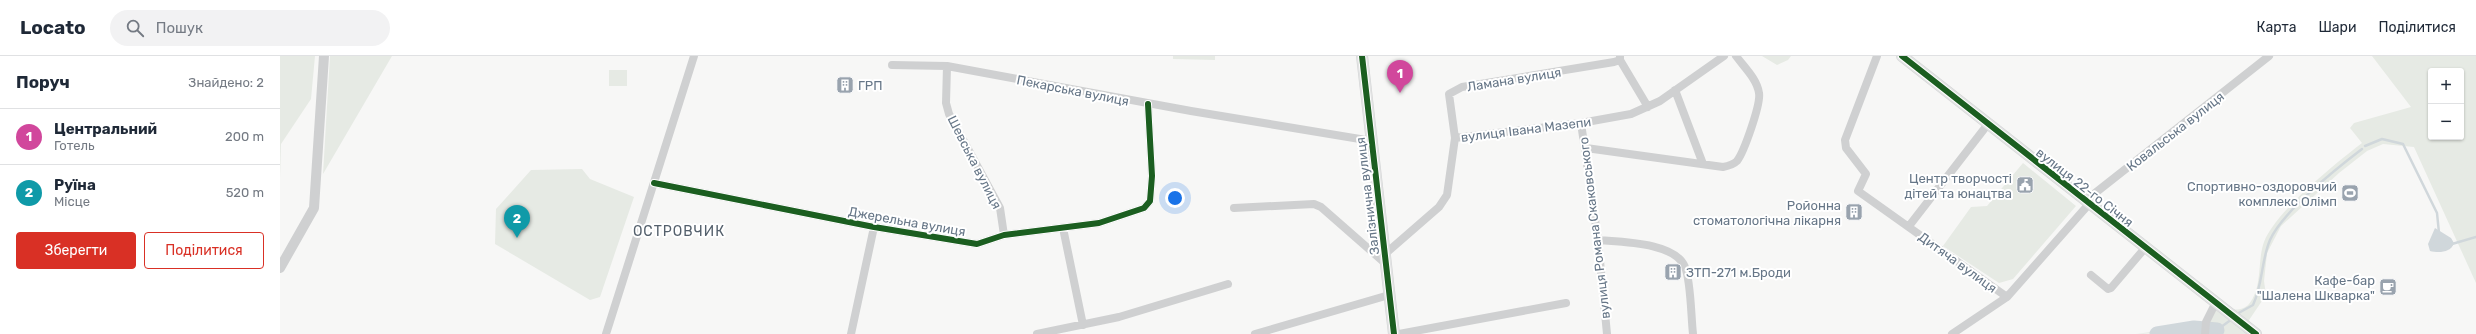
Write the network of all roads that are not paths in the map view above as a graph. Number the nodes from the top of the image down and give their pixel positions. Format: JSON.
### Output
{"nodes":[{"id":1,"x":324,"y":56,"type":"edge"},
{"id":2,"x":694,"y":56,"type":"edge"},
{"id":3,"x":1362,"y":56,"type":"edge"},
{"id":4,"x":1724,"y":56,"type":"edge"},
{"id":5,"x":1736,"y":56,"type":"edge"},
{"id":6,"x":1877,"y":56,"type":"edge"},
{"id":7,"x":1902,"y":56,"type":"edge"},
{"id":8,"x":1620,"y":58,"type":"edge"},
{"id":9,"x":2265,"y":58,"type":"edge"},
{"id":10,"x":892,"y":65,"type":"dead end"},
{"id":11,"x":947,"y":66,"type":"junction"},
{"id":12,"x":1675,"y":90,"type":"junction"},
{"id":13,"x":1148,"y":104,"type":"junction"},
{"id":14,"x":1648,"y":107,"type":"junction"},
{"id":15,"x":1581,"y":123,"type":"junction"},
{"id":16,"x":1988,"y":124,"type":"junction"},
{"id":17,"x":1455,"y":138,"type":"junction"},
{"id":18,"x":1372,"y":141,"type":"junction"},
{"id":19,"x":1586,"y":148,"type":"junction"},
{"id":20,"x":1703,"y":164,"type":"junction"},
{"id":21,"x":654,"y":183,"type":"junction"},
{"id":22,"x":2087,"y":203,"type":"junction"},
{"id":23,"x":1234,"y":208,"type":"dead end"},
{"id":24,"x":1909,"y":226,"type":"junction"},
{"id":25,"x":874,"y":227,"type":"junction"},
{"id":26,"x":1063,"y":228,"type":"junction"},
{"id":27,"x":1004,"y":235,"type":"junction"},
{"id":28,"x":1598,"y":240,"type":"junction"},
{"id":29,"x":2144,"y":248,"type":"junction"},
{"id":30,"x":1385,"y":259,"type":"junction"},
{"id":31,"x":280,"y":268,"type":"edge"},
{"id":32,"x":2091,"y":275,"type":"dead end"},
{"id":33,"x":1228,"y":284,"type":"dead end"},
{"id":34,"x":1389,"y":294,"type":"junction"},
{"id":35,"x":2007,"y":297,"type":"junction"},
{"id":36,"x":1566,"y":303,"type":"dead end"},
{"id":37,"x":2215,"y":304,"type":"junction"},
{"id":38,"x":1083,"y":325,"type":"junction"},
{"id":39,"x":2205,"y":333,"type":"edge"},
{"id":40,"x":606,"y":334,"type":"edge"},
{"id":41,"x":852,"y":334,"type":"edge"},
{"id":42,"x":1037,"y":334,"type":"edge"},
{"id":43,"x":1255,"y":334,"type":"edge"},
{"id":44,"x":1394,"y":334,"type":"edge"},
{"id":45,"x":1398,"y":334,"type":"edge"},
{"id":46,"x":1607,"y":334,"type":"edge"},
{"id":47,"x":1693,"y":334,"type":"edge"},
{"id":48,"x":1952,"y":334,"type":"edge"},
{"id":49,"x":2256,"y":334,"type":"edge"}],
"edges":[{"from":1,"to":31,"type":"street"},
{"from":2,"to":21,"type":"street"},
{"from":3,"to":18,"type":"main road","name":"Залізнична вулиця"},
{"from":4,"to":12,"type":"street","name":"вулиця Івана Мазепи"},
{"from":5,"to":20,"type":"street"},
{"from":6,"to":24,"type":"street","name":"Дитяча вулиця"},
{"from":7,"to":16,"type":"main road","name":"вулиця 22-го Січня"},
{"from":8,"to":14,"type":"street"},
{"from":8,"to":17,"type":"street","name":"Ламана вулиця"},
{"from":9,"to":22,"type":"street","name":"Ковальська вулиця"},
{"from":10,"to":11,"type":"street","name":"Пекарська вулиця"},
{"from":11,"to":13,"type":"street","name":"Пекарська вулиця"},
{"from":11,"to":27,"type":"street","name":"Шевська вулиця"},
{"from":12,"to":14,"type":"street","name":"вулиця Івана Мазепи"},
{"from":12,"to":20,"type":"street"},
{"from":13,"to":18,"type":"street","name":"Пекарська вулиця"},
{"from":13,"to":26,"type":"street","name":"Джерельна вулиця"},
{"from":14,"to":15,"type":"street","name":"вулиця Івана Мазепи"},
{"from":15,"to":17,"type":"street","name":"вулиця Івана Мазепи"},
{"from":15,"to":19,"type":"street","name":"вулиця Романа Скаковського"},
{"from":16,"to":22,"type":"main road","name":"вулиця 22-го Січня"},
{"from":16,"to":24,"type":"street","name":"Дитяча вулиця"},
{"from":17,"to":30,"type":"street","name":"вулиця Івана Мазепи"},
{"from":18,"to":30,"type":"main road","name":"Залізнична вулиця"},
{"from":19,"to":20,"type":"street"},
{"from":19,"to":28,"type":"street","name":"вулиця Романа Скаковського"},
{"from":21,"to":25,"type":"street","name":"Джерельна вулиця"},
{"from":21,"to":40,"type":"street"},
{"from":22,"to":29,"type":"main road","name":"вулиця 22-го Січня"},
{"from":22,"to":35,"type":"street","name":"Ковальська вулиця"},
{"from":23,"to":30,"type":"street"},
{"from":24,"to":35,"type":"street","name":"Дитяча вулиця"},
{"from":25,"to":27,"type":"street","name":"Джерельна вулиця"},
{"from":25,"to":41,"type":"street","name":"Джерельна вулиця"},
{"from":26,"to":27,"type":"street","name":"Джерельна вулиця"},
{"from":26,"to":38,"type":"street"},
{"from":28,"to":46,"type":"street","name":"вулиця Романа Скаковського"},
{"from":28,"to":47,"type":"street"},
{"from":29,"to":32,"type":"street"},
{"from":29,"to":37,"type":"main road","name":"вулиця 22-го Січня"},
{"from":30,"to":34,"type":"main road","name":"Залізнична вулиця"},
{"from":33,"to":38,"type":"street"},
{"from":34,"to":43,"type":"street"},
{"from":34,"to":44,"type":"main road","name":"Залізнична вулиця"},
{"from":35,"to":48,"type":"street","name":"Ковальська вулиця"},
{"from":36,"to":45,"type":"street"},
{"from":37,"to":39,"type":"street"},
{"from":37,"to":49,"type":"main road","name":"вулиця 22-го Січня"},
{"from":38,"to":42,"type":"street"}]}
